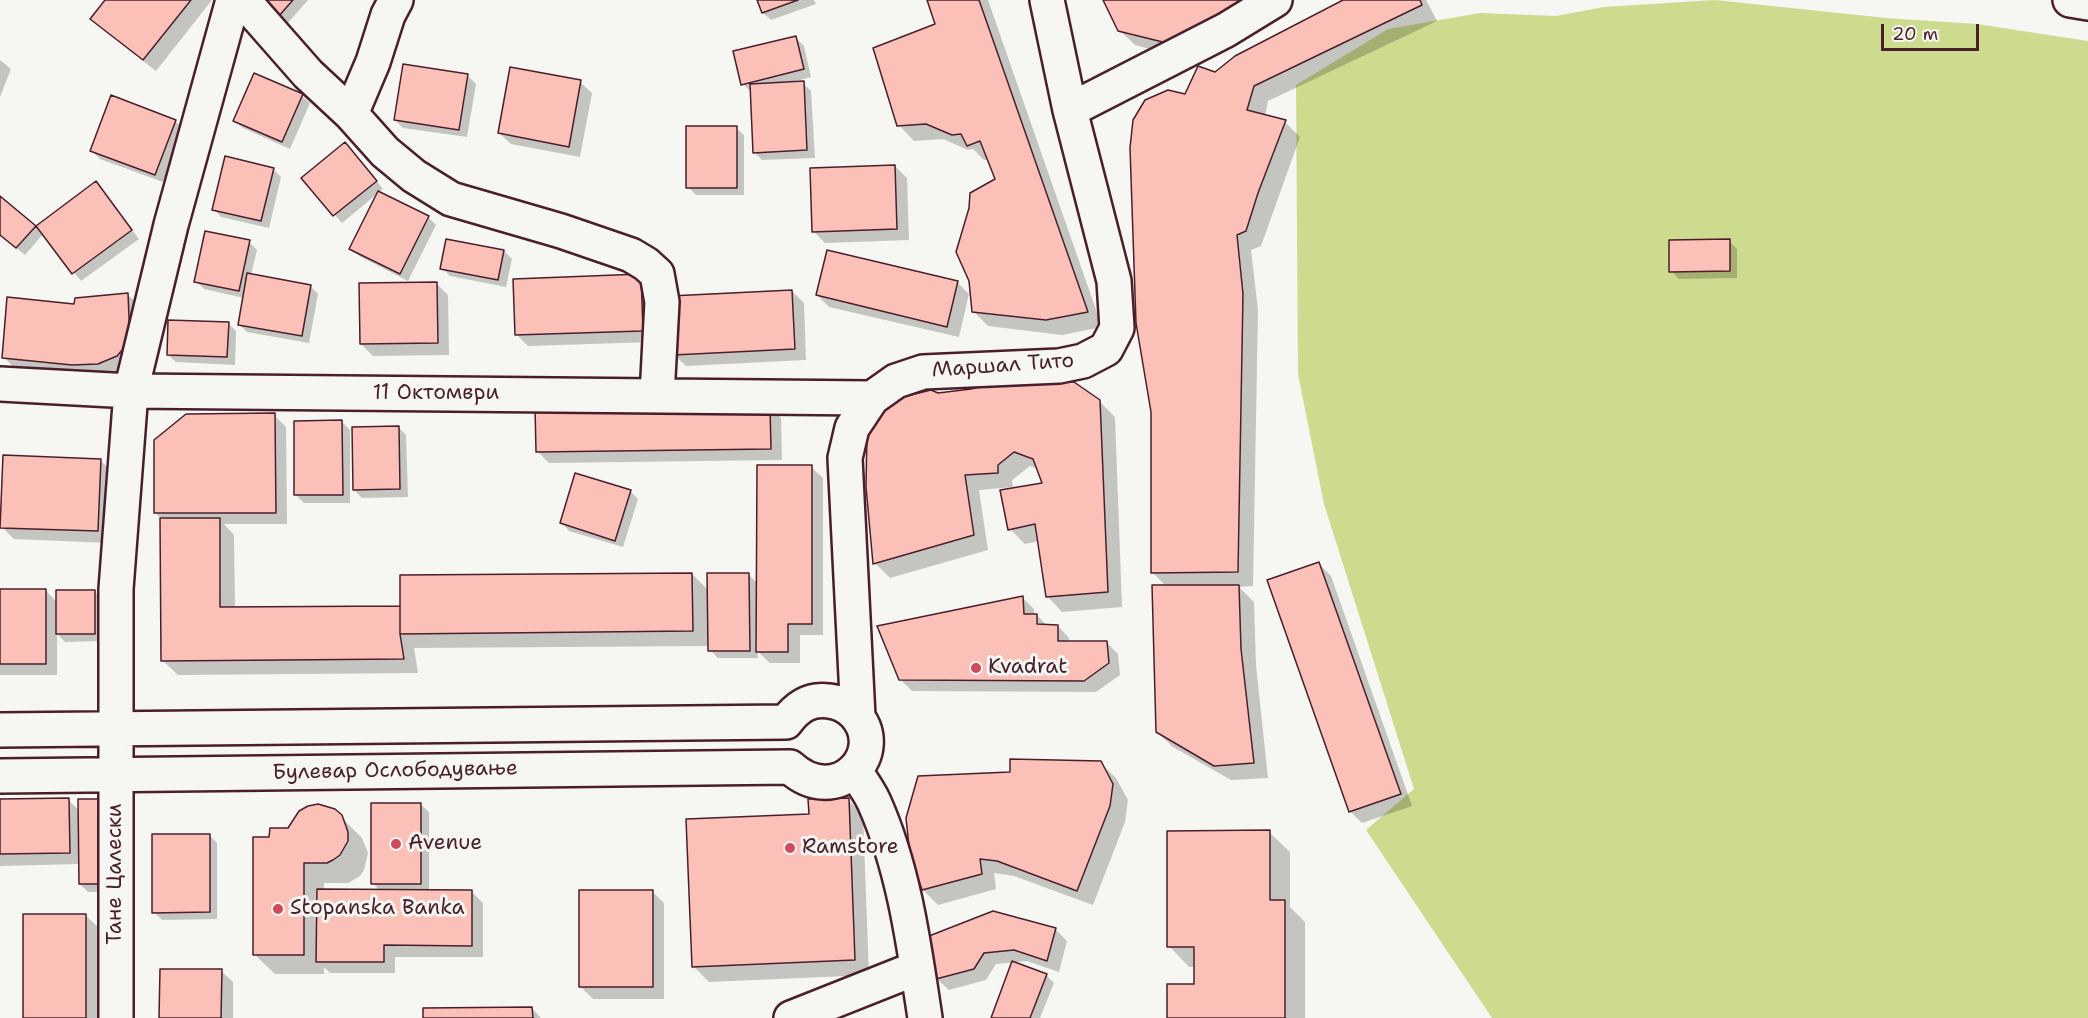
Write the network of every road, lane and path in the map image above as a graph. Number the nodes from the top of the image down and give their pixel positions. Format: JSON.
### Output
{"nodes":[{"id":1,"x":233,"y":0,"type":"edge"},
{"id":2,"x":243,"y":0,"type":"edge"},
{"id":3,"x":396,"y":0,"type":"edge"},
{"id":4,"x":1047,"y":0,"type":"edge"},
{"id":5,"x":1275,"y":0,"type":"edge"},
{"id":6,"x":2070,"y":0,"type":"edge"},
{"id":7,"x":2088,"y":3,"type":"edge"},
{"id":8,"x":1070,"y":110,"type":"junction"},
{"id":9,"x":351,"y":114,"type":"junction"},
{"id":10,"x":0,"y":384,"type":"edge"},
{"id":11,"x":131,"y":391,"type":"junction"},
{"id":12,"x":657,"y":396,"type":"junction"},
{"id":13,"x":872,"y":398,"type":"junction"},
{"id":14,"x":858,"y":717,"type":"junction"},
{"id":15,"x":117,"y":729,"type":"junction"},
{"id":16,"x":0,"y":730,"type":"edge"},
{"id":17,"x":854,"y":770,"type":"junction"},
{"id":18,"x":117,"y":773,"type":"junction"},
{"id":19,"x":0,"y":776,"type":"edge"},
{"id":20,"x":917,"y":968,"type":"junction"},
{"id":21,"x":116,"y":1018,"type":"edge"},
{"id":22,"x":791,"y":1018,"type":"edge"},
{"id":23,"x":925,"y":1018,"type":"edge"}],
"edges":[{"from":1,"to":11,"type":"street","name":"Тане Цалески"},
{"from":2,"to":9,"type":"street"},
{"from":3,"to":9,"type":"street"},
{"from":4,"to":8,"type":"street","name":"Маршал Тито"},
{"from":5,"to":8,"type":"street"},
{"from":6,"to":7,"type":"street"},
{"from":8,"to":13,"type":"street","name":"Маршал Тито"},
{"from":9,"to":12,"type":"street"},
{"from":10,"to":11,"type":"street","name":"11 Октомври"},
{"from":11,"to":12,"type":"street","name":"11 Октомври"},
{"from":11,"to":15,"type":"street","name":"Тане Цалески"},
{"from":12,"to":13,"type":"street","name":"11 Октомври"},
{"from":13,"to":14,"type":"street","name":"Маршал Тито"},
{"from":14,"to":15,"type":"street","name":"Булевар Ослободување"},
{"from":14,"to":17,"type":"street","name":"Маршал Тито"},
{"from":15,"to":16,"type":"street","name":"Булевар Ослободување"},
{"from":15,"to":18,"type":"street","name":"Тане Цалески"},
{"from":17,"to":18,"type":"street","name":"Булевар Ослободување"},
{"from":17,"to":20,"type":"street"},
{"from":18,"to":19,"type":"street","name":"Булевар Ослободување"},
{"from":18,"to":21,"type":"street","name":"Тане Цалески"},
{"from":20,"to":22,"type":"street"},
{"from":20,"to":23,"type":"street"}]}
